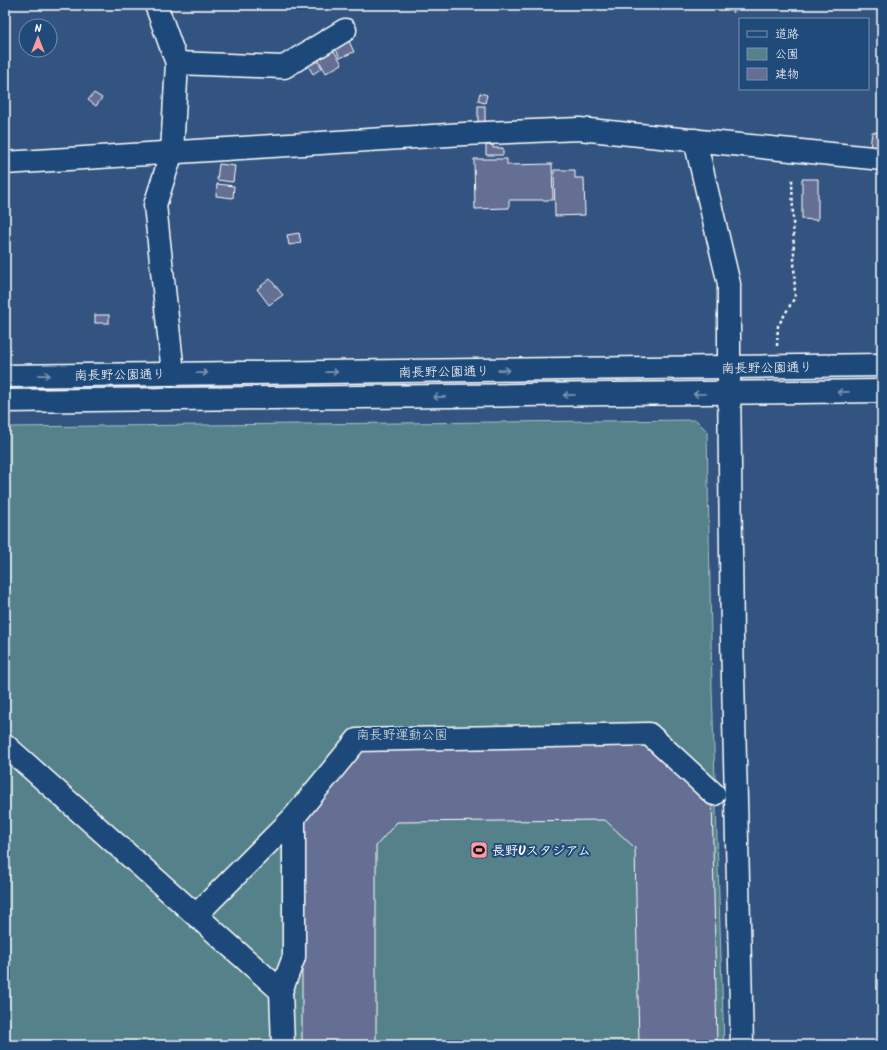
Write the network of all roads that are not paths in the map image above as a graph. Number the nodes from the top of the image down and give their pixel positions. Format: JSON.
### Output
{"nodes":[{"id":1,"x":156,"y":5,"type":"edge"},
{"id":2,"x":345,"y":30,"type":"dead end"},
{"id":3,"x":177,"y":63,"type":"junction"},
{"id":4,"x":695,"y":140,"type":"junction"},
{"id":5,"x":172,"y":152,"type":"junction"},
{"id":6,"x":882,"y":159,"type":"edge"},
{"id":7,"x":5,"y":163,"type":"edge"},
{"id":8,"x":882,"y":365,"type":"edge"},
{"id":9,"x":729,"y":368,"type":"junction"},
{"id":10,"x":172,"y":373,"type":"junction"},
{"id":11,"x":5,"y":376,"type":"edge"},
{"id":12,"x":882,"y":391,"type":"edge"},
{"id":13,"x":729,"y":394,"type":"junction"},
{"id":14,"x":5,"y":401,"type":"edge"},
{"id":15,"x":5,"y":745,"type":"edge"},
{"id":16,"x":714,"y":794,"type":"dead end"},
{"id":17,"x":294,"y":817,"type":"junction"},
{"id":18,"x":196,"y":915,"type":"junction"},
{"id":19,"x":281,"y":991,"type":"junction"},
{"id":20,"x":283,"y":1045,"type":"edge"},
{"id":21,"x":742,"y":1045,"type":"edge"}],
"edges":[{"from":1,"to":3,"type":"street"},
{"from":2,"to":3,"type":"street"},
{"from":3,"to":5,"type":"street"},
{"from":4,"to":5,"type":"street"},
{"from":4,"to":6,"type":"street"},
{"from":4,"to":9,"type":"street"},
{"from":5,"to":7,"type":"street"},
{"from":5,"to":10,"type":"street"},
{"from":8,"to":9,"type":"street","name":"南長野公園通り"},
{"from":10,"to":9,"type":"street","name":"南長野公園通り","one_way":true},
{"from":9,"to":13,"type":"street"},
{"from":11,"to":10,"type":"street","name":"南長野公園通り","one_way":true},
{"from":12,"to":13,"type":"street","name":"南長野公園通り","one_way":true},
{"from":13,"to":14,"type":"street","name":"南長野公園通り","one_way":true},
{"from":13,"to":21,"type":"street"},
{"from":15,"to":18,"type":"street"},
{"from":16,"to":17,"type":"street"},
{"from":17,"to":18,"type":"street"},
{"from":17,"to":19,"type":"street"},
{"from":18,"to":19,"type":"street"},
{"from":19,"to":20,"type":"street"}]}
